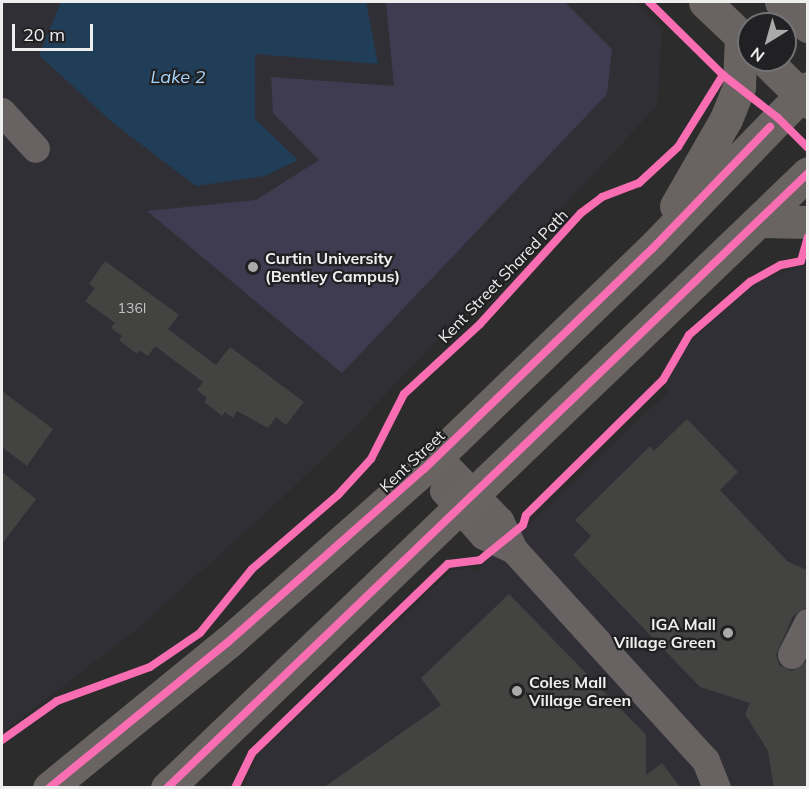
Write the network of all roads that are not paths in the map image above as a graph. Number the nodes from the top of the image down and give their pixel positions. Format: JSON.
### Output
{"nodes":[{"id":1,"x":705,"y":2,"type":"edge"},
{"id":2,"x":781,"y":2,"type":"edge"},
{"id":3,"x":807,"y":26,"type":"edge"},
{"id":4,"x":737,"y":32,"type":"edge"},
{"id":5,"x":741,"y":72,"type":"edge"},
{"id":6,"x":779,"y":72,"type":"edge"},
{"id":7,"x":805,"y":95,"type":"edge"},
{"id":8,"x":2,"y":112,"type":"edge"},
{"id":9,"x":36,"y":149,"type":"dead end"},
{"id":10,"x":807,"y":173,"type":"edge"},
{"id":11,"x":759,"y":221,"type":"junction"},
{"id":12,"x":807,"y":222,"type":"edge"},
{"id":13,"x":652,"y":249,"type":"junction"},
{"id":14,"x":431,"y":463,"type":"junction"},
{"id":15,"x":467,"y":501,"type":"junction"},
{"id":16,"x":807,"y":623,"type":"edge"},
{"id":17,"x":792,"y":655,"type":"dead end"},
{"id":18,"x":49,"y":788,"type":"edge"},
{"id":19,"x":167,"y":788,"type":"edge"},
{"id":20,"x":717,"y":788,"type":"edge"}],
"edges":[{"from":1,"to":4,"type":"main road"},
{"from":2,"to":3,"type":"main road"},
{"from":5,"to":13,"type":"main road"},
{"from":6,"to":7,"type":"main road"},
{"from":7,"to":13,"type":"main road","name":"Kent Street"},
{"from":8,"to":9,"type":"lane"},
{"from":10,"to":11,"type":"main road"},
{"from":11,"to":12,"type":"main road"},
{"from":11,"to":15,"type":"main road"},
{"from":13,"to":14,"type":"main road","name":"Kent Street"},
{"from":14,"to":15,"type":"lane"},
{"from":14,"to":18,"type":"main road","name":"Kent Street"},
{"from":15,"to":19,"type":"main road"},
{"from":15,"to":20,"type":"lane"},
{"from":16,"to":17,"type":"lane"}]}
